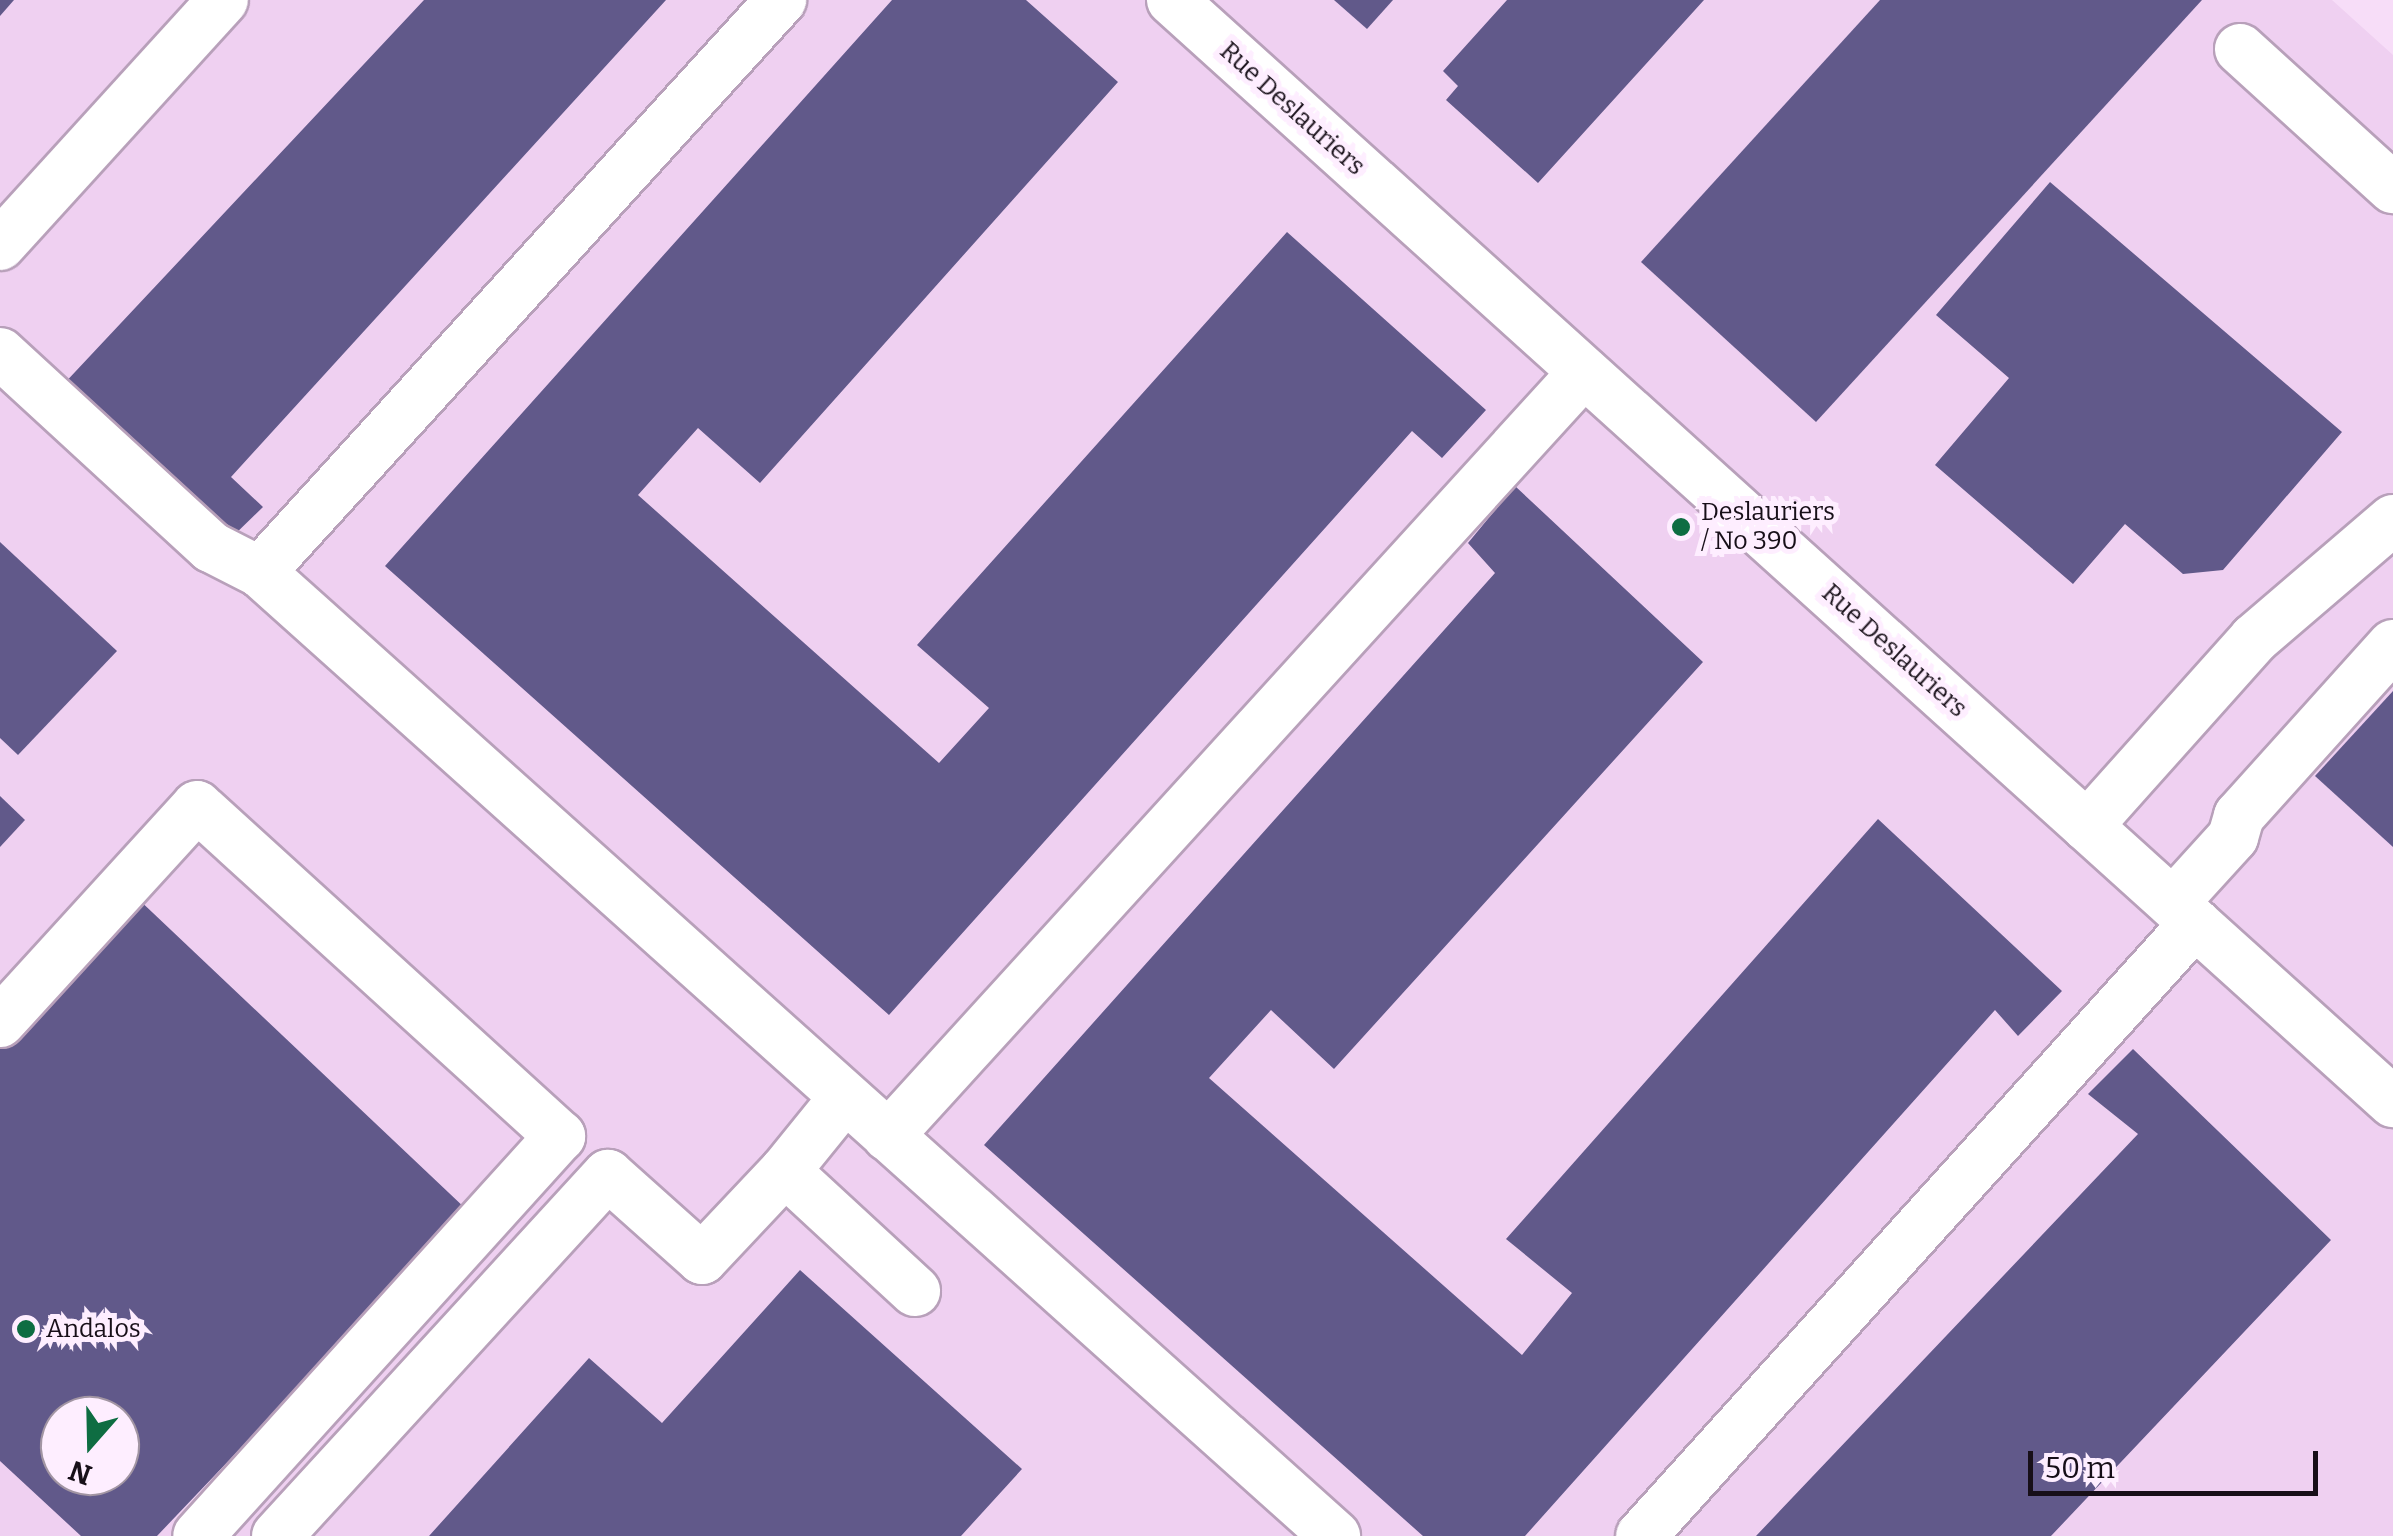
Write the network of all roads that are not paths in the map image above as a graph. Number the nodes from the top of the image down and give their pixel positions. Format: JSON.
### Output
{"nodes":[{"id":1,"x":223,"y":0,"type":"edge"},
{"id":2,"x":781,"y":0,"type":"edge"},
{"id":3,"x":1172,"y":0,"type":"edge"},
{"id":4,"x":2240,"y":48,"type":"dead end"},
{"id":5,"x":2393,"y":188,"type":"edge"},
{"id":6,"x":0,"y":245,"type":"edge"},
{"id":7,"x":0,"y":352,"type":"edge"},
{"id":8,"x":1584,"y":372,"type":"junction"},
{"id":9,"x":2393,"y":520,"type":"edge"},
{"id":10,"x":260,"y":572,"type":"junction"},
{"id":11,"x":2393,"y":645,"type":"edge"},
{"id":12,"x":2087,"y":826,"type":"junction"},
{"id":13,"x":2184,"y":913,"type":"junction"},
{"id":14,"x":0,"y":1022,"type":"edge"},
{"id":15,"x":845,"y":1097,"type":"junction"},
{"id":16,"x":2393,"y":1102,"type":"edge"},
{"id":17,"x":888,"y":1136,"type":"junction"},
{"id":18,"x":785,"y":1171,"type":"junction"},
{"id":19,"x":916,"y":1290,"type":"dead end"},
{"id":20,"x":198,"y":1536,"type":"edge"},
{"id":21,"x":276,"y":1536,"type":"edge"},
{"id":22,"x":1334,"y":1536,"type":"edge"},
{"id":23,"x":1642,"y":1536,"type":"edge"}],
"edges":[{"from":1,"to":6,"type":"street"},
{"from":2,"to":10,"type":"street"},
{"from":3,"to":8,"type":"street","name":"Rue Deslauriers"},
{"from":4,"to":5,"type":"street"},
{"from":7,"to":10,"type":"street"},
{"from":8,"to":12,"type":"street","name":"Rue Deslauriers"},
{"from":8,"to":17,"type":"street"},
{"from":9,"to":12,"type":"street"},
{"from":10,"to":15,"type":"street"},
{"from":11,"to":13,"type":"street"},
{"from":12,"to":13,"type":"street","name":"Rue Deslauriers"},
{"from":13,"to":16,"type":"street","name":"Rue Deslauriers"},
{"from":13,"to":23,"type":"street"},
{"from":14,"to":20,"type":"street"},
{"from":15,"to":17,"type":"street"},
{"from":15,"to":18,"type":"street"},
{"from":17,"to":22,"type":"street"},
{"from":18,"to":19,"type":"street"},
{"from":18,"to":21,"type":"street"}]}
